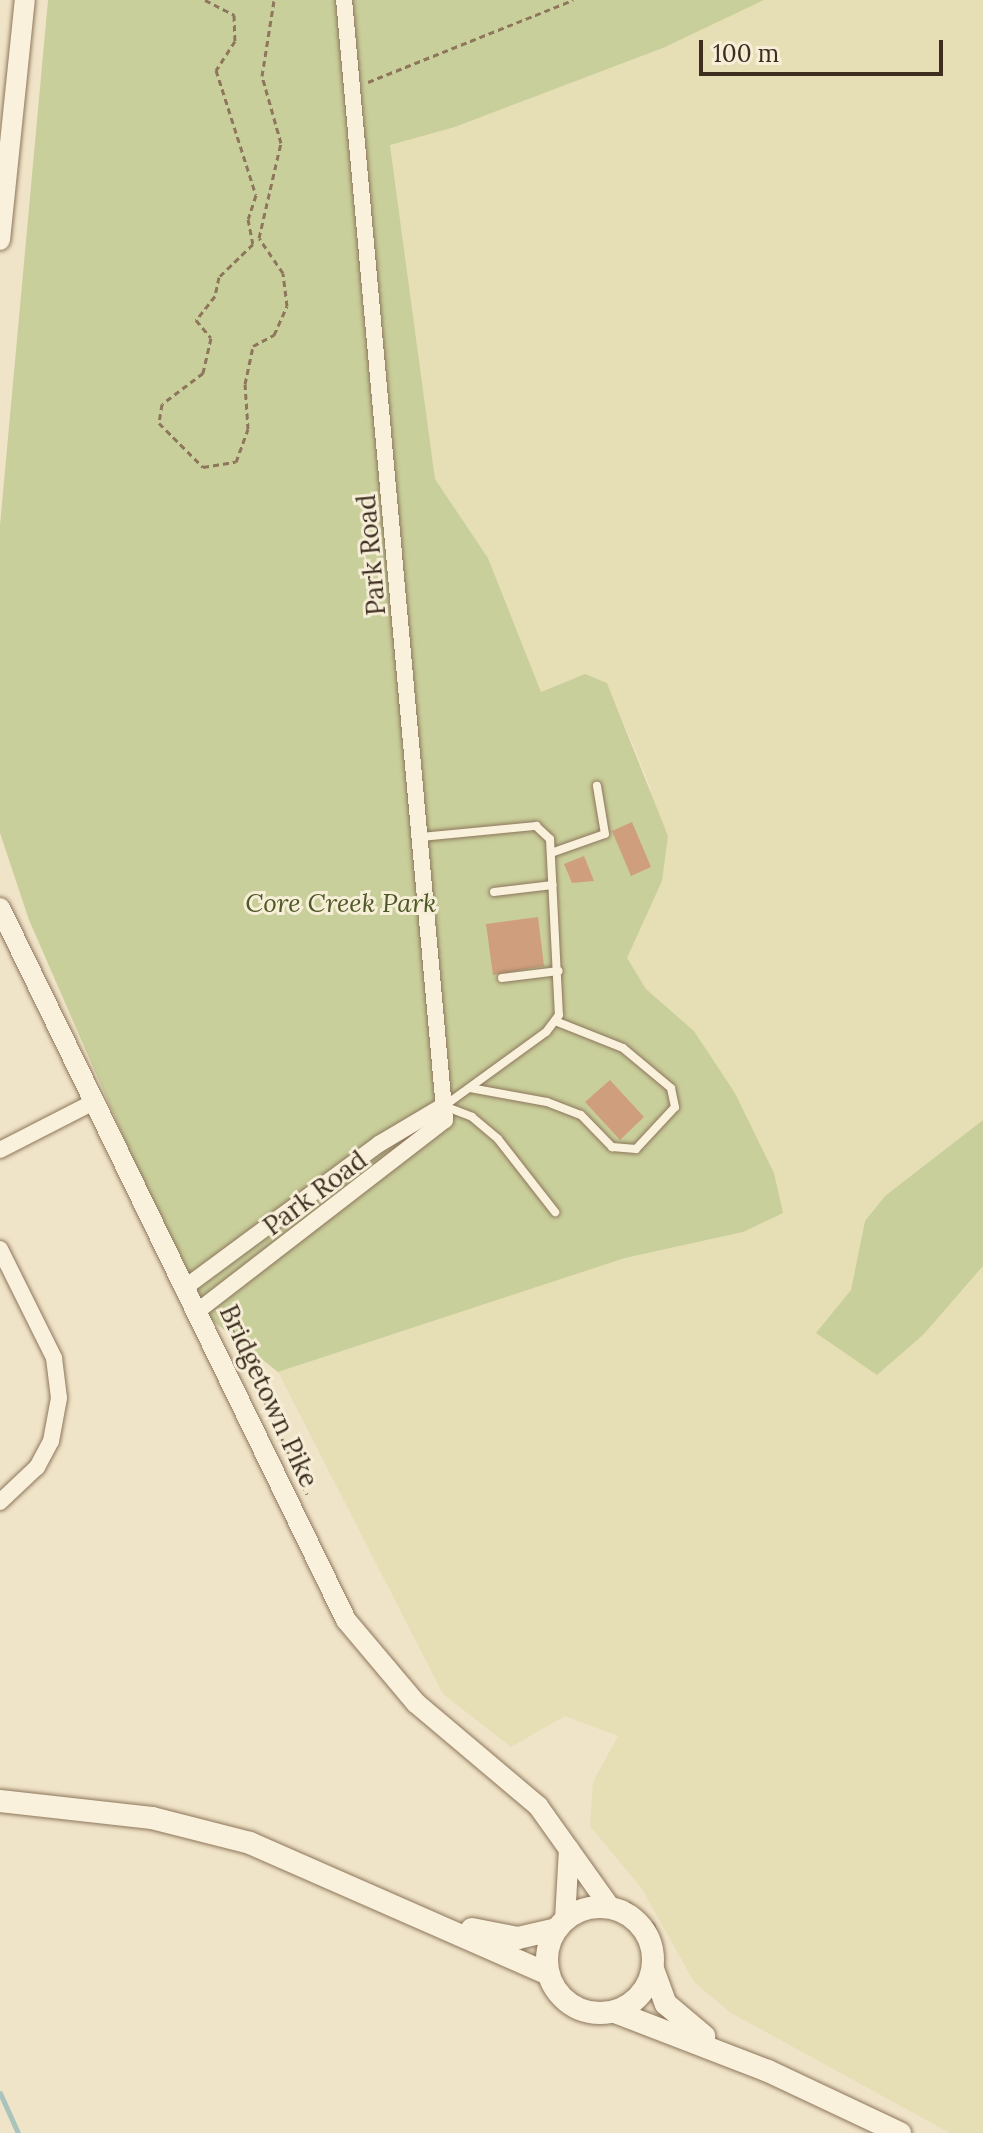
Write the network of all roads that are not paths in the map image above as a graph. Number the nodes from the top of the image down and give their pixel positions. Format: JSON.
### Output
{"nodes":[{"id":1,"x":25,"y":0,"type":"edge"},
{"id":2,"x":344,"y":0,"type":"edge"},
{"id":3,"x":0,"y":240,"type":"edge"},
{"id":4,"x":597,"y":786,"type":"dead end"},
{"id":5,"x":421,"y":837,"type":"junction"},
{"id":6,"x":551,"y":853,"type":"junction"},
{"id":7,"x":553,"y":885,"type":"junction"},
{"id":8,"x":494,"y":892,"type":"dead end"},
{"id":9,"x":0,"y":908,"type":"edge"},
{"id":10,"x":559,"y":971,"type":"junction"},
{"id":11,"x":502,"y":978,"type":"dead end"},
{"id":12,"x":555,"y":1021,"type":"junction"},
{"id":13,"x":469,"y":1088,"type":"junction"},
{"id":14,"x":92,"y":1103,"type":"junction"},
{"id":15,"x":443,"y":1106,"type":"junction"},
{"id":16,"x":379,"y":1144,"type":"junction"},
{"id":17,"x":0,"y":1150,"type":"edge"},
{"id":18,"x":394,"y":1163,"type":"junction"},
{"id":19,"x":555,"y":1212,"type":"dead end"},
{"id":20,"x":0,"y":1249,"type":"edge"},
{"id":21,"x":187,"y":1286,"type":"junction"},
{"id":22,"x":199,"y":1310,"type":"junction"},
{"id":23,"x":0,"y":1502,"type":"edge"},
{"id":24,"x":0,"y":1801,"type":"edge"},
{"id":25,"x":569,"y":1849,"type":"junction"},
{"id":26,"x":616,"y":1902,"type":"junction"},
{"id":27,"x":561,"y":1924,"type":"junction"},
{"id":28,"x":459,"y":1931,"type":"junction"},
{"id":29,"x":659,"y":1965,"type":"junction"},
{"id":30,"x":549,"y":1974,"type":"junction"},
{"id":31,"x":615,"y":2012,"type":"junction"},
{"id":32,"x":718,"y":2051,"type":"junction"},
{"id":33,"x":900,"y":2133,"type":"edge"}],
"edges":[{"from":1,"to":3,"type":"street"},
{"from":2,"to":5,"type":"street","name":"Park Road"},
{"from":4,"to":6,"type":"lane"},
{"from":5,"to":6,"type":"lane"},
{"from":5,"to":15,"type":"street","name":"Park Road"},
{"from":6,"to":7,"type":"lane"},
{"from":7,"to":8,"type":"lane"},
{"from":7,"to":10,"type":"lane"},
{"from":9,"to":14,"type":"street","name":"Bridgetown Pike"},
{"from":10,"to":11,"type":"lane"},
{"from":10,"to":12,"type":"lane"},
{"from":12,"to":13,"type":"lane"},
{"from":12,"to":13,"type":"lane"},
{"from":13,"to":15,"type":"lane"},
{"from":14,"to":17,"type":"street"},
{"from":14,"to":21,"type":"street","name":"Bridgetown Pike"},
{"from":15,"to":16,"type":"street","name":"Park Road"},
{"from":15,"to":18,"type":"street","name":"Park Road"},
{"from":15,"to":19,"type":"lane"},
{"from":16,"to":18,"type":"lane"},
{"from":16,"to":21,"type":"street","name":"Park Road"},
{"from":18,"to":22,"type":"street","name":"Park Road"},
{"from":20,"to":23,"type":"street"},
{"from":21,"to":22,"type":"street","name":"Bridgetown Pike"},
{"from":22,"to":25,"type":"street","name":"Bridgetown Pike"},
{"from":24,"to":28,"type":"main road"},
{"from":25,"to":26,"type":"street","name":"Bridgetown Pike"},
{"from":25,"to":27,"type":"street"},
{"from":26,"to":27,"type":"main road"},
{"from":26,"to":29,"type":"main road"},
{"from":27,"to":28,"type":"main road"},
{"from":27,"to":30,"type":"main road"},
{"from":28,"to":30,"type":"main road"},
{"from":29,"to":31,"type":"main road"},
{"from":29,"to":32,"type":"main road"},
{"from":30,"to":31,"type":"main road"},
{"from":31,"to":32,"type":"main road"},
{"from":32,"to":33,"type":"main road"}]}
